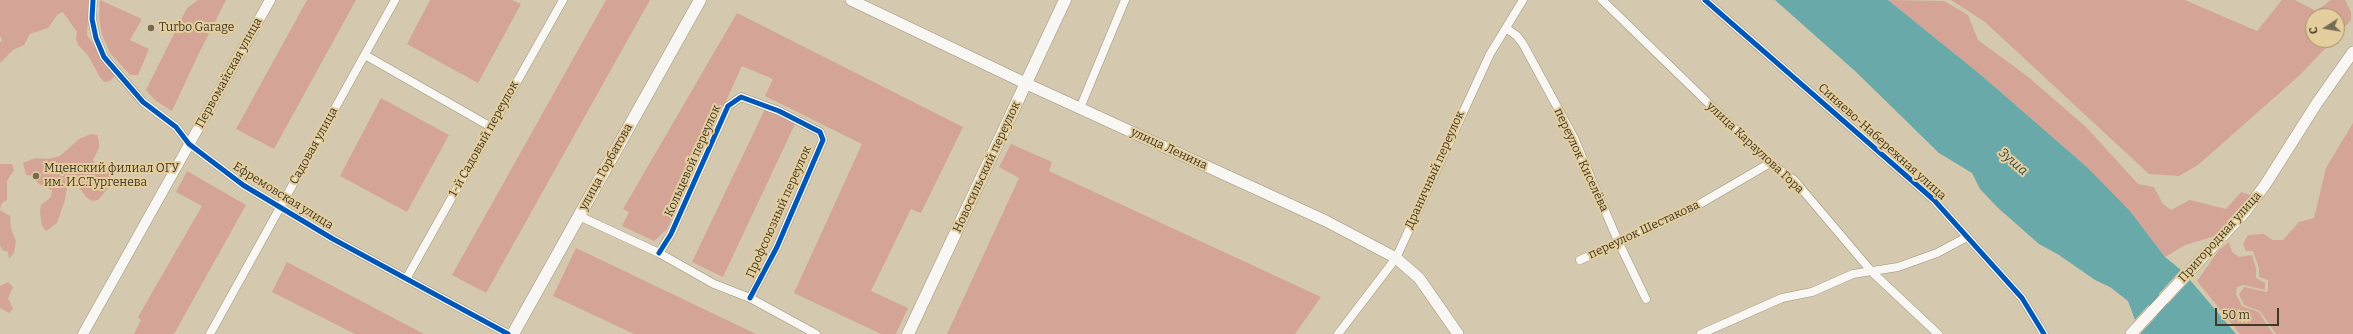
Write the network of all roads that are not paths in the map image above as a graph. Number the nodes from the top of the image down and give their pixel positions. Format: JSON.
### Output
{"nodes":[{"id":1,"x":93,"y":0,"type":"edge"},
{"id":2,"x":270,"y":0,"type":"edge"},
{"id":3,"x":395,"y":0,"type":"edge"},
{"id":4,"x":563,"y":0,"type":"edge"},
{"id":5,"x":700,"y":0,"type":"edge"},
{"id":6,"x":851,"y":0,"type":"edge"},
{"id":7,"x":1065,"y":0,"type":"edge"},
{"id":8,"x":1125,"y":0,"type":"edge"},
{"id":9,"x":1523,"y":0,"type":"edge"},
{"id":10,"x":1602,"y":0,"type":"edge"},
{"id":11,"x":1705,"y":0,"type":"edge"},
{"id":12,"x":1506,"y":28,"type":"junction"},
{"id":13,"x":2353,"y":52,"type":"edge"},
{"id":14,"x":364,"y":55,"type":"junction"},
{"id":15,"x":1026,"y":84,"type":"junction"},
{"id":16,"x":1080,"y":108,"type":"junction"},
{"id":17,"x":779,"y":111,"type":"joint"},
{"id":18,"x":491,"y":126,"type":"junction"},
{"id":19,"x":189,"y":144,"type":"junction"},
{"id":20,"x":1770,"y":164,"type":"junction"},
{"id":21,"x":281,"y":207,"type":"junction"},
{"id":22,"x":579,"y":216,"type":"junction"},
{"id":23,"x":1967,"y":237,"type":"junction"},
{"id":24,"x":1618,"y":241,"type":"junction"},
{"id":25,"x":659,"y":253,"type":"junction"},
{"id":26,"x":1396,"y":258,"type":"junction"},
{"id":27,"x":1580,"y":260,"type":"dead end"},
{"id":28,"x":1872,"y":272,"type":"junction"},
{"id":29,"x":406,"y":279,"type":"junction"},
{"id":30,"x":750,"y":298,"type":"junction"},
{"id":31,"x":1646,"y":299,"type":"dead end"},
{"id":32,"x":83,"y":334,"type":"edge"},
{"id":33,"x":210,"y":334,"type":"edge"},
{"id":34,"x":508,"y":334,"type":"edge"},
{"id":35,"x":513,"y":334,"type":"edge"},
{"id":36,"x":816,"y":334,"type":"edge"},
{"id":37,"x":908,"y":334,"type":"edge"},
{"id":38,"x":1338,"y":334,"type":"edge"},
{"id":39,"x":1458,"y":334,"type":"edge"},
{"id":40,"x":1701,"y":334,"type":"edge"},
{"id":41,"x":1938,"y":334,"type":"edge"},
{"id":42,"x":2044,"y":334,"type":"edge"},
{"id":43,"x":2131,"y":334,"type":"edge"}],
"edges":[{"from":1,"to":19,"type":"street","name":"Ефремовская улица"},
{"from":2,"to":19,"type":"street","name":"Первомайская улица"},
{"from":3,"to":14,"type":"street","name":"Садовая улица"},
{"from":4,"to":18,"type":"street","name":"1-й Садовый переулок"},
{"from":5,"to":22,"type":"main road","name":"улица Горбатова"},
{"from":6,"to":15,"type":"main road","name":"улица Ленина"},
{"from":7,"to":15,"type":"main road","name":"Новосильский переулок"},
{"from":8,"to":16,"type":"street"},
{"from":9,"to":12,"type":"street","name":"Драничный переулок"},
{"from":10,"to":20,"type":"street","name":"улица Караулова Гора"},
{"from":11,"to":23,"type":"street","name":"Синяево-Набережная улица"},
{"from":12,"to":24,"type":"street","name":"переулок Киселёва"},
{"from":12,"to":26,"type":"street","name":"Драничный переулок"},
{"from":13,"to":43,"type":"main road","name":"Пригородная улица"},
{"from":14,"to":18,"type":"street"},
{"from":14,"to":21,"type":"street","name":"Садовая улица"},
{"from":15,"to":16,"type":"main road","name":"улица Ленина"},
{"from":15,"to":37,"type":"main road","name":"Новосильский переулок"},
{"from":16,"to":26,"type":"main road","name":"улица Ленина"},
{"from":17,"to":25,"type":"street","name":"Кольцевой переулок"},
{"from":17,"to":30,"type":"street","name":"Профсоюзный переулок"},
{"from":18,"to":29,"type":"street","name":"1-й Садовый переулок"},
{"from":19,"to":21,"type":"street","name":"Ефремовская улица"},
{"from":19,"to":32,"type":"street","name":"Первомайская улица"},
{"from":20,"to":24,"type":"street","name":"переулок Шестакова"},
{"from":20,"to":28,"type":"street","name":"улица Караулова Гора"},
{"from":21,"to":29,"type":"street","name":"Ефремовская улица"},
{"from":21,"to":33,"type":"street","name":"Садовая улица"},
{"from":22,"to":25,"type":"street"},
{"from":22,"to":35,"type":"main road","name":"улица Горбатова"},
{"from":23,"to":28,"type":"street"},
{"from":23,"to":42,"type":"street","name":"Синяево-Набережная улица"},
{"from":24,"to":27,"type":"street","name":"переулок Шестакова"},
{"from":24,"to":31,"type":"street","name":"переулок Киселёва"},
{"from":25,"to":30,"type":"street"},
{"from":26,"to":38,"type":"street","name":"Драничный переулок"},
{"from":26,"to":39,"type":"main road","name":"улица Ленина"},
{"from":28,"to":40,"type":"street"},
{"from":28,"to":41,"type":"street","name":"улица Караулова Гора"},
{"from":29,"to":34,"type":"street","name":"Ефремовская улица"},
{"from":30,"to":36,"type":"street"}]}
